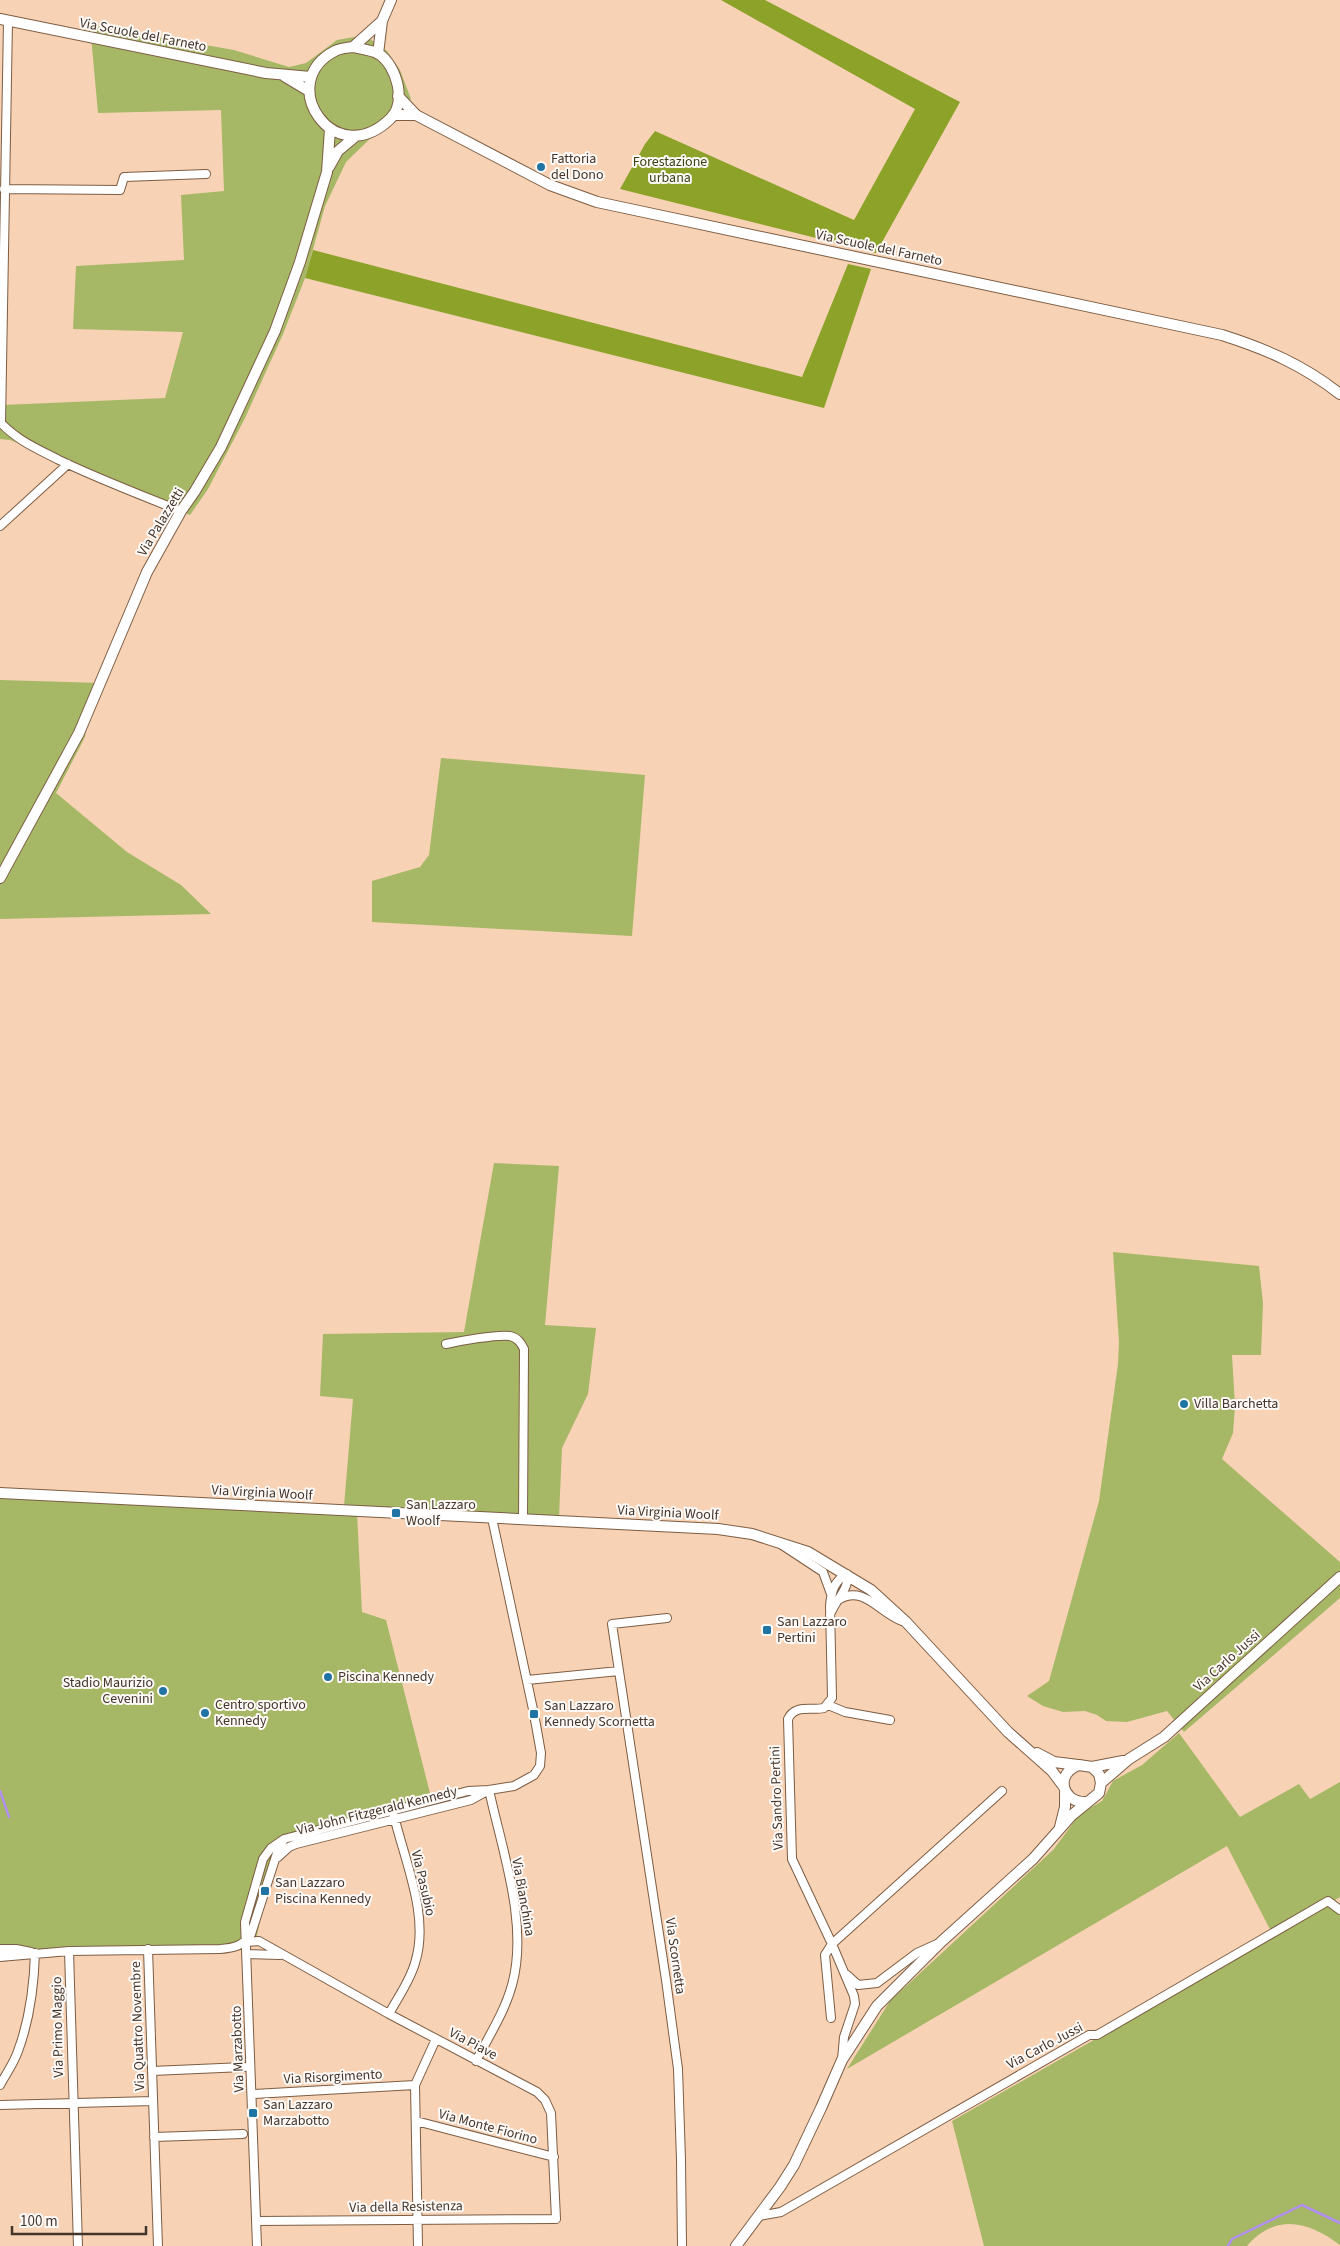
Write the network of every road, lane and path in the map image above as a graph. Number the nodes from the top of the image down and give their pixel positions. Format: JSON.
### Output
{"nodes":[{"id":1,"x":391,"y":0,"type":"edge"},
{"id":2,"x":4,"y":20,"type":"edge"},
{"id":3,"x":382,"y":21,"type":"junction"},
{"id":4,"x":353,"y":46,"type":"junction"},
{"id":5,"x":378,"y":54,"type":"junction"},
{"id":6,"x":282,"y":75,"type":"junction"},
{"id":7,"x":311,"y":77,"type":"junction"},
{"id":8,"x":4,"y":82,"type":"edge"},
{"id":9,"x":309,"y":91,"type":"junction"},
{"id":10,"x":398,"y":96,"type":"junction"},
{"id":11,"x":393,"y":115,"type":"junction"},
{"id":12,"x":416,"y":115,"type":"junction"},
{"id":13,"x":330,"y":129,"type":"junction"},
{"id":14,"x":356,"y":136,"type":"junction"},
{"id":15,"x":327,"y":172,"type":"junction"},
{"id":16,"x":206,"y":174,"type":"dead end"},
{"id":17,"x":4,"y":188,"type":"junction"},
{"id":18,"x":2,"y":288,"type":"edge"},
{"id":19,"x":1340,"y":394,"type":"edge"},
{"id":20,"x":0,"y":424,"type":"edge"},
{"id":21,"x":68,"y":464,"type":"junction"},
{"id":22,"x":181,"y":511,"type":"junction"},
{"id":23,"x":0,"y":526,"type":"edge"},
{"id":24,"x":0,"y":878,"type":"edge"},
{"id":25,"x":446,"y":1344,"type":"dead end"},
{"id":26,"x":0,"y":1493,"type":"edge"},
{"id":27,"x":492,"y":1518,"type":"junction"},
{"id":28,"x":523,"y":1520,"type":"junction"},
{"id":29,"x":779,"y":1542,"type":"junction"},
{"id":30,"x":847,"y":1574,"type":"junction"},
{"id":31,"x":1340,"y":1577,"type":"edge"},
{"id":32,"x":834,"y":1598,"type":"junction"},
{"id":33,"x":667,"y":1618,"type":"dead end"},
{"id":34,"x":906,"y":1622,"type":"junction"},
{"id":35,"x":619,"y":1671,"type":"junction"},
{"id":36,"x":527,"y":1680,"type":"junction"},
{"id":37,"x":828,"y":1705,"type":"junction"},
{"id":38,"x":890,"y":1720,"type":"dead end"},
{"id":39,"x":1022,"y":1746,"type":"junction"},
{"id":40,"x":1129,"y":1759,"type":"junction"},
{"id":41,"x":1079,"y":1765,"type":"junction"},
{"id":42,"x":1092,"y":1767,"type":"junction"},
{"id":43,"x":1101,"y":1783,"type":"junction"},
{"id":44,"x":489,"y":1790,"type":"junction"},
{"id":45,"x":1064,"y":1790,"type":"junction"},
{"id":46,"x":1002,"y":1791,"type":"dead end"},
{"id":47,"x":1086,"y":1802,"type":"junction"},
{"id":48,"x":394,"y":1816,"type":"junction"},
{"id":49,"x":1059,"y":1830,"type":"junction"},
{"id":50,"x":284,"y":1840,"type":"junction"},
{"id":51,"x":275,"y":1861,"type":"junction"},
{"id":52,"x":1340,"y":1910,"type":"edge"},
{"id":53,"x":246,"y":1942,"type":"junction"},
{"id":54,"x":941,"y":1942,"type":"junction"},
{"id":55,"x":832,"y":1944,"type":"junction"},
{"id":56,"x":0,"y":1949,"type":"edge"},
{"id":57,"x":148,"y":1950,"type":"junction"},
{"id":58,"x":69,"y":1951,"type":"junction"},
{"id":59,"x":35,"y":1953,"type":"junction"},
{"id":60,"x":246,"y":1954,"type":"junction"},
{"id":61,"x":282,"y":1955,"type":"junction"},
{"id":62,"x":0,"y":1957,"type":"edge"},
{"id":63,"x":845,"y":1974,"type":"junction"},
{"id":64,"x":389,"y":2014,"type":"junction"},
{"id":65,"x":831,"y":2018,"type":"dead end"},
{"id":66,"x":436,"y":2039,"type":"junction"},
{"id":67,"x":476,"y":2060,"type":"junction"},
{"id":68,"x":842,"y":2060,"type":"junction"},
{"id":69,"x":244,"y":2067,"type":"dead end"},
{"id":70,"x":152,"y":2071,"type":"junction"},
{"id":71,"x":0,"y":2085,"type":"edge"},
{"id":72,"x":415,"y":2085,"type":"junction"},
{"id":73,"x":252,"y":2094,"type":"junction"},
{"id":74,"x":153,"y":2101,"type":"junction"},
{"id":75,"x":73,"y":2104,"type":"junction"},
{"id":76,"x":0,"y":2105,"type":"edge"},
{"id":77,"x":416,"y":2120,"type":"junction"},
{"id":78,"x":243,"y":2134,"type":"dead end"},
{"id":79,"x":154,"y":2137,"type":"junction"},
{"id":80,"x":554,"y":2157,"type":"junction"},
{"id":81,"x":759,"y":2216,"type":"junction"},
{"id":82,"x":556,"y":2218,"type":"joint"},
{"id":83,"x":418,"y":2219,"type":"junction"},
{"id":84,"x":256,"y":2221,"type":"junction"},
{"id":85,"x":78,"y":2246,"type":"edge"},
{"id":86,"x":158,"y":2246,"type":"edge"},
{"id":87,"x":257,"y":2246,"type":"edge"},
{"id":88,"x":418,"y":2246,"type":"edge"},
{"id":89,"x":682,"y":2246,"type":"edge"},
{"id":90,"x":736,"y":2246,"type":"edge"}],
"edges":[{"from":1,"to":3,"type":"street"},
{"from":2,"to":6,"type":"street","name":"Via Scuole del Farneto"},
{"from":2,"to":8,"type":"street"},
{"from":3,"to":4,"type":"street"},
{"from":3,"to":5,"type":"street"},
{"from":4,"to":5,"type":"street"},
{"from":4,"to":7,"type":"street"},
{"from":5,"to":10,"type":"street"},
{"from":6,"to":7,"type":"street","name":"Via Scuole del Farneto"},
{"from":6,"to":9,"type":"street","name":"Via Scuole del Farneto"},
{"from":7,"to":9,"type":"street"},
{"from":8,"to":17,"type":"street"},
{"from":9,"to":13,"type":"street"},
{"from":10,"to":11,"type":"street"},
{"from":10,"to":12,"type":"street","name":"Via Scuole del Farneto"},
{"from":11,"to":12,"type":"street","name":"Via Scuole del Farneto"},
{"from":11,"to":14,"type":"street","name":"Via Palazzetti"},
{"from":12,"to":19,"type":"street","name":"Via Scuole del Farneto"},
{"from":13,"to":14,"type":"street"},
{"from":13,"to":15,"type":"street","name":"Via Palazzetti"},
{"from":14,"to":15,"type":"street","name":"Via Palazzetti"},
{"from":15,"to":22,"type":"street","name":"Via Palazzetti"},
{"from":16,"to":17,"type":"street"},
{"from":17,"to":18,"type":"street"},
{"from":18,"to":20,"type":"street"},
{"from":20,"to":21,"type":"street"},
{"from":21,"to":22,"type":"street"},
{"from":21,"to":23,"type":"street"},
{"from":22,"to":24,"type":"street","name":"Via Palazzetti"},
{"from":25,"to":28,"type":"street"},
{"from":26,"to":27,"type":"street","name":"Via Virginia Woolf"},
{"from":27,"to":28,"type":"street","name":"Via Virginia Woolf"},
{"from":27,"to":36,"type":"street","name":"Via John Fitzgerald Kennedy"},
{"from":28,"to":29,"type":"street","name":"Via Virginia Woolf"},
{"from":29,"to":30,"type":"street","name":"Via Virginia Woolf"},
{"from":29,"to":32,"type":"street","name":"Via Virginia Woolf"},
{"from":30,"to":32,"type":"street"},
{"from":30,"to":34,"type":"street","name":"Via Virginia Woolf"},
{"from":31,"to":40,"type":"street","name":"Via Carlo Jussi"},
{"from":32,"to":34,"type":"street","name":"Via Virginia Woolf"},
{"from":32,"to":37,"type":"street"},
{"from":33,"to":35,"type":"street","name":"Via Scornetta"},
{"from":34,"to":39,"type":"street","name":"Via Virginia Woolf"},
{"from":35,"to":36,"type":"street"},
{"from":35,"to":89,"type":"street","name":"Via Scornetta"},
{"from":36,"to":44,"type":"street","name":"Via John Fitzgerald Kennedy"},
{"from":37,"to":38,"type":"street"},
{"from":37,"to":55,"type":"street","name":"Via Sandro Pertini"},
{"from":39,"to":41,"type":"street","name":"Via Virginia Woolf"},
{"from":39,"to":45,"type":"street","name":"Via Virginia Woolf"},
{"from":40,"to":42,"type":"street","name":"Via Carlo Jussi"},
{"from":40,"to":43,"type":"street","name":"Via Carlo Jussi"},
{"from":41,"to":42,"type":"street"},
{"from":41,"to":45,"type":"street"},
{"from":42,"to":43,"type":"street"},
{"from":43,"to":47,"type":"street"},
{"from":44,"to":48,"type":"street","name":"Via John Fitzgerald Kennedy"},
{"from":44,"to":67,"type":"street","name":"Via Bianchina"},
{"from":45,"to":47,"type":"street"},
{"from":45,"to":49,"type":"street"},
{"from":46,"to":55,"type":"street"},
{"from":47,"to":49,"type":"street"},
{"from":48,"to":50,"type":"street","name":"Via John Fitzgerald Kennedy"},
{"from":48,"to":51,"type":"street","name":"Via John Fitzgerald Kennedy"},
{"from":48,"to":64,"type":"street","name":"Via Pasubio"},
{"from":49,"to":54,"type":"street"},
{"from":50,"to":51,"type":"street","name":"Via John Fitzgerald Kennedy"},
{"from":50,"to":53,"type":"street","name":"Via John Fitzgerald Kennedy"},
{"from":51,"to":53,"type":"street","name":"Via John Fitzgerald Kennedy"},
{"from":52,"to":81,"type":"street","name":"Via Carlo Jussi"},
{"from":53,"to":57,"type":"street"},
{"from":53,"to":60,"type":"street","name":"Via Marzabotto"},
{"from":53,"to":61,"type":"street","name":"Via Piave"},
{"from":54,"to":63,"type":"street"},
{"from":54,"to":68,"type":"street"},
{"from":55,"to":63,"type":"street","name":"Via Sandro Pertini"},
{"from":55,"to":65,"type":"street"},
{"from":56,"to":59,"type":"street"},
{"from":57,"to":58,"type":"street"},
{"from":57,"to":70,"type":"street","name":"Via Quattro Novembre"},
{"from":58,"to":59,"type":"street"},
{"from":58,"to":75,"type":"street","name":"Via Primo Maggio"},
{"from":59,"to":62,"type":"street"},
{"from":59,"to":71,"type":"street"},
{"from":60,"to":61,"type":"street","name":"Via Piave"},
{"from":60,"to":73,"type":"street","name":"Via Marzabotto"},
{"from":61,"to":64,"type":"street","name":"Via Piave"},
{"from":63,"to":68,"type":"street","name":"Via Sandro Pertini"},
{"from":64,"to":66,"type":"street","name":"Via Piave"},
{"from":66,"to":67,"type":"street","name":"Via Piave"},
{"from":66,"to":72,"type":"street"},
{"from":67,"to":80,"type":"street","name":"Via Piave"},
{"from":68,"to":81,"type":"street"},
{"from":69,"to":70,"type":"street"},
{"from":70,"to":74,"type":"street","name":"Via Quattro Novembre"},
{"from":72,"to":73,"type":"street","name":"Via Risorgimento"},
{"from":72,"to":77,"type":"street"},
{"from":73,"to":84,"type":"street","name":"Via Marzabotto"},
{"from":74,"to":75,"type":"street"},
{"from":74,"to":79,"type":"street","name":"Via Quattro Novembre"},
{"from":75,"to":76,"type":"street"},
{"from":75,"to":85,"type":"street","name":"Via Primo Maggio"},
{"from":77,"to":80,"type":"street","name":"Via Monte Fiorino"},
{"from":77,"to":83,"type":"street"},
{"from":78,"to":79,"type":"street"},
{"from":79,"to":86,"type":"street","name":"Via Quattro Novembre"},
{"from":80,"to":82,"type":"street","name":"Via Piave"},
{"from":81,"to":90,"type":"street"},
{"from":82,"to":83,"type":"street","name":"Via della Resistenza"},
{"from":83,"to":84,"type":"street","name":"Via della Resistenza"},
{"from":83,"to":88,"type":"street"},
{"from":84,"to":87,"type":"street","name":"Via Marzabotto"}]}
